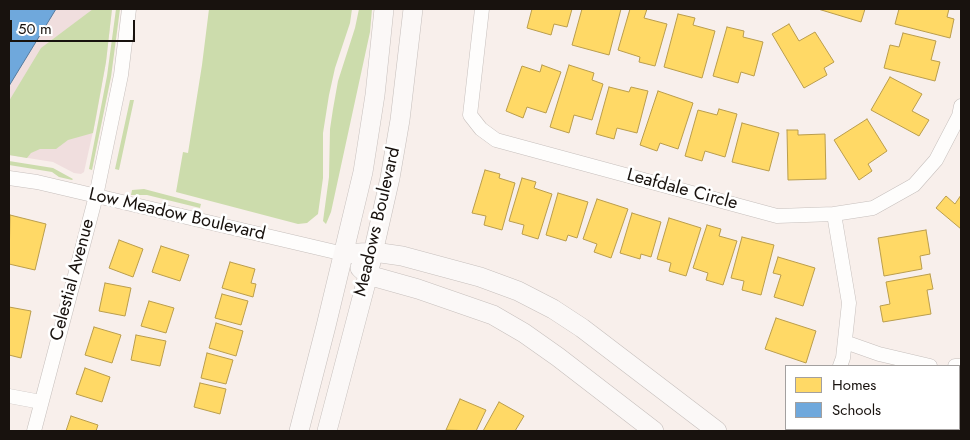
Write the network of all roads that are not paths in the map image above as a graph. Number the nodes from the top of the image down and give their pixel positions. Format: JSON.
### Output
{"nodes":[{"id":1,"x":129,"y":9,"type":"edge"},
{"id":2,"x":384,"y":9,"type":"edge"},
{"id":3,"x":413,"y":9,"type":"edge"},
{"id":4,"x":482,"y":9,"type":"edge"},
{"id":5,"x":961,"y":106,"type":"edge"},
{"id":6,"x":9,"y":178,"type":"edge"},
{"id":7,"x":96,"y":196,"type":"junction"},
{"id":8,"x":834,"y":214,"type":"junction"},
{"id":9,"x":374,"y":252,"type":"junction"},
{"id":10,"x":344,"y":254,"type":"junction"},
{"id":11,"x":368,"y":275,"type":"junction"},
{"id":12,"x":845,"y":342,"type":"junction"},
{"id":13,"x":840,"y":365,"type":"edge"},
{"id":14,"x":926,"y":365,"type":"edge"},
{"id":15,"x":9,"y":396,"type":"edge"},
{"id":16,"x":41,"y":402,"type":"junction"},
{"id":17,"x":34,"y":431,"type":"edge"},
{"id":18,"x":299,"y":431,"type":"edge"},
{"id":19,"x":327,"y":431,"type":"edge"},
{"id":20,"x":654,"y":431,"type":"edge"},
{"id":21,"x":717,"y":431,"type":"edge"}],
"edges":[{"from":1,"to":7,"type":"street","name":"Celestial Avenue"},
{"from":2,"to":10,"type":"main road","name":"Meadows Boulevard"},
{"from":3,"to":9,"type":"main road","name":"Meadows Boulevard"},
{"from":4,"to":8,"type":"street","name":"Leafdale Circle"},
{"from":5,"to":8,"type":"street","name":"Leafdale Circle"},
{"from":6,"to":7,"type":"street","name":"Low Meadow Boulevard"},
{"from":7,"to":10,"type":"street","name":"Low Meadow Boulevard"},
{"from":7,"to":16,"type":"street","name":"Celestial Avenue"},
{"from":8,"to":12,"type":"street"},
{"from":9,"to":10,"type":"main road","name":"Low Meadow Boulevard"},
{"from":9,"to":11,"type":"main road","name":"Meadows Boulevard"},
{"from":9,"to":21,"type":"main road","name":"Low Meadow Boulevard"},
{"from":10,"to":11,"type":"main road","name":"Low Meadow Boulevard"},
{"from":10,"to":18,"type":"main road","name":"Meadows Boulevard"},
{"from":11,"to":19,"type":"main road","name":"Meadows Boulevard"},
{"from":11,"to":20,"type":"main road","name":"Low Meadow Boulevard"},
{"from":12,"to":13,"type":"street"},
{"from":12,"to":14,"type":"street"},
{"from":15,"to":16,"type":"street"},
{"from":16,"to":17,"type":"street","name":"Celestial Avenue"}]}
